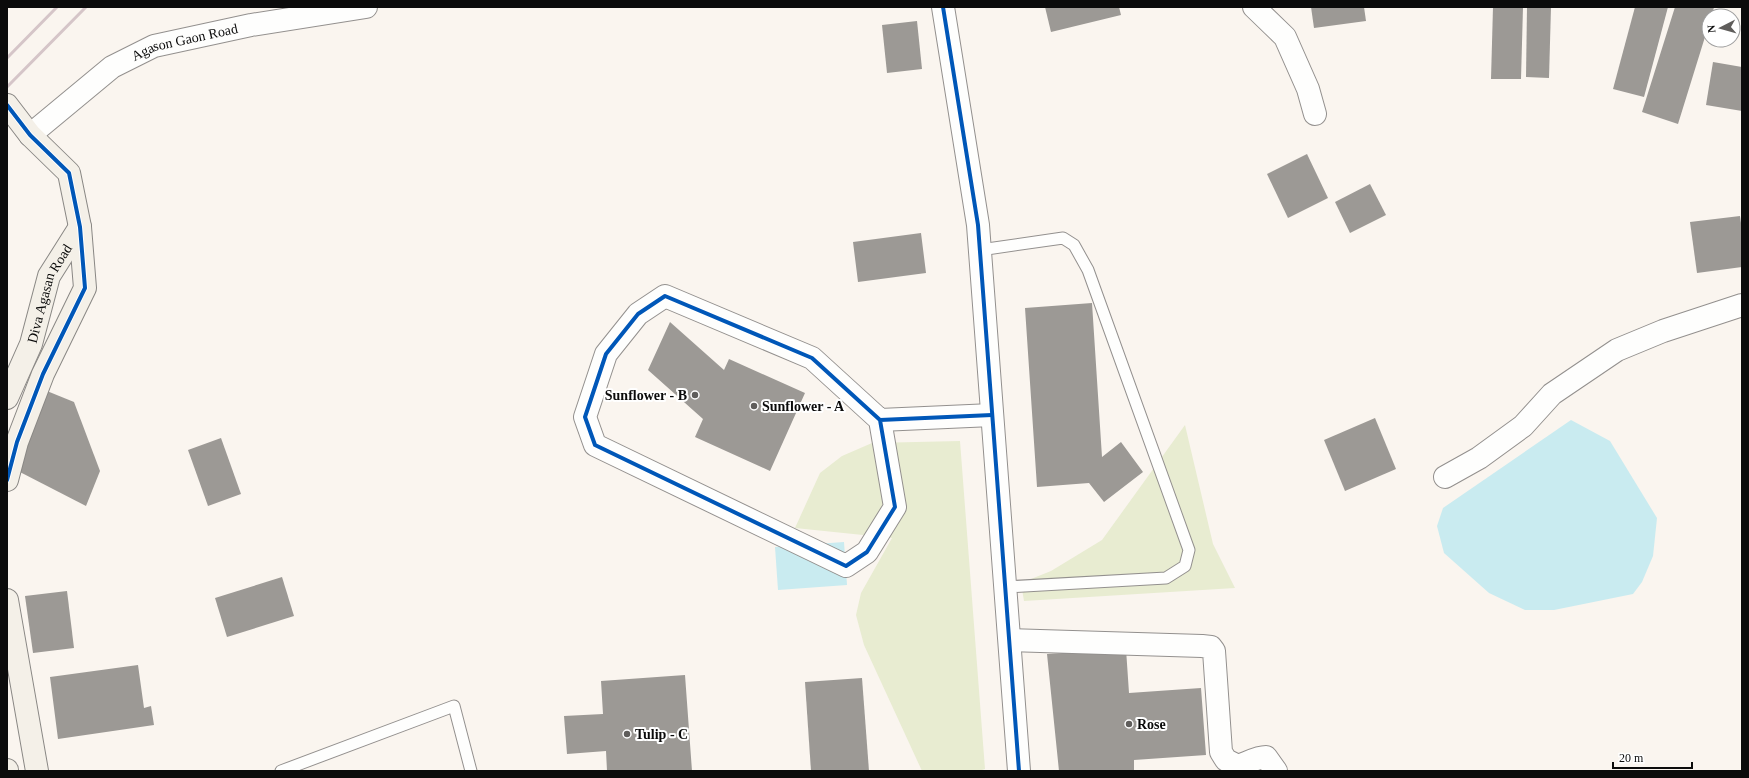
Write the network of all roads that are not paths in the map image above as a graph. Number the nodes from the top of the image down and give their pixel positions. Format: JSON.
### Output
{"nodes":[{"id":1,"x":366,"y":7,"type":"edge"},
{"id":2,"x":943,"y":7,"type":"edge"},
{"id":3,"x":1254,"y":7,"type":"edge"},
{"id":4,"x":7,"y":105,"type":"edge"},
{"id":5,"x":1315,"y":114,"type":"dead end"},
{"id":6,"x":30,"y":136,"type":"junction"},
{"id":7,"x":80,"y":227,"type":"junction"},
{"id":8,"x":980,"y":250,"type":"junction"},
{"id":9,"x":1742,"y":306,"type":"edge"},
{"id":10,"x":7,"y":398,"type":"edge"},
{"id":11,"x":992,"y":415,"type":"junction"},
{"id":12,"x":880,"y":420,"type":"junction"},
{"id":13,"x":1445,"y":476,"type":"dead end"},
{"id":14,"x":7,"y":480,"type":"edge"},
{"id":15,"x":1005,"y":588,"type":"junction"},
{"id":16,"x":7,"y":600,"type":"edge"},
{"id":17,"x":1010,"y":640,"type":"junction"},
{"id":18,"x":38,"y":771,"type":"edge"},
{"id":19,"x":281,"y":771,"type":"edge"},
{"id":20,"x":471,"y":771,"type":"edge"},
{"id":21,"x":1019,"y":771,"type":"edge"},
{"id":22,"x":1276,"y":771,"type":"edge"}],
"edges":[{"from":1,"to":6,"type":"street","name":"Agason Gaon Road"},
{"from":2,"to":8,"type":"street"},
{"from":3,"to":5,"type":"street"},
{"from":4,"to":6,"type":"street"},
{"from":6,"to":7,"type":"street"},
{"from":7,"to":10,"type":"street","name":"Diva Agasan Road"},
{"from":7,"to":14,"type":"street"},
{"from":8,"to":11,"type":"street"},
{"from":8,"to":15,"type":"lane"},
{"from":9,"to":13,"type":"street"},
{"from":11,"to":12,"type":"street"},
{"from":11,"to":15,"type":"street"},
{"from":12,"to":12,"type":"street"},
{"from":15,"to":17,"type":"street"},
{"from":16,"to":18,"type":"street"},
{"from":17,"to":21,"type":"street"},
{"from":17,"to":22,"type":"street"},
{"from":19,"to":20,"type":"lane"}]}
